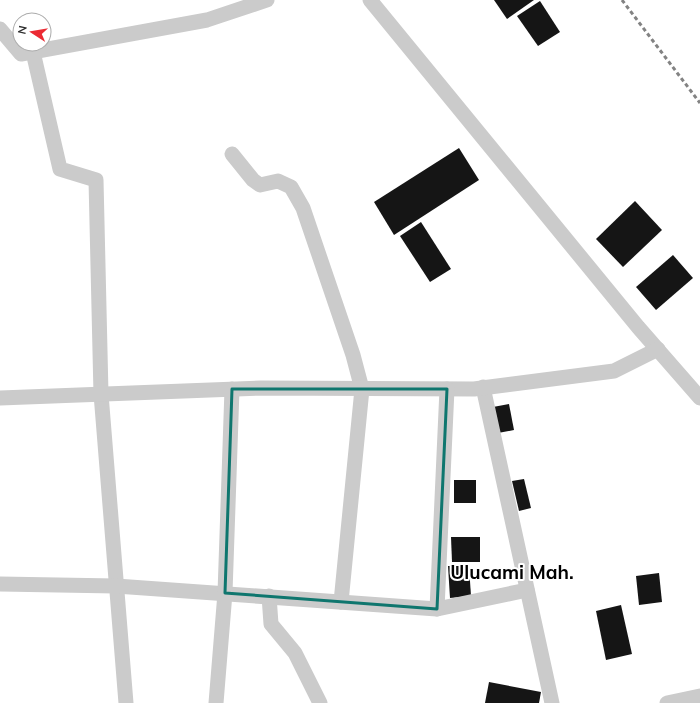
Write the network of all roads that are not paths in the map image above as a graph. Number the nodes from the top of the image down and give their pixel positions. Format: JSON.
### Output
{"nodes":[{"id":1,"x":267,"y":0,"type":"edge"},
{"id":2,"x":370,"y":0,"type":"edge"},
{"id":3,"x":0,"y":29,"type":"edge"},
{"id":4,"x":12,"y":43,"type":"edge"},
{"id":5,"x":52,"y":49,"type":"edge"},
{"id":6,"x":19,"y":52,"type":"edge"},
{"id":7,"x":33,"y":52,"type":"joint"},
{"id":8,"x":232,"y":154,"type":"dead end"},
{"id":9,"x":658,"y":350,"type":"junction"},
{"id":10,"x":483,"y":388,"type":"junction"},
{"id":11,"x":362,"y":389,"type":"junction"},
{"id":12,"x":447,"y":389,"type":"junction"},
{"id":13,"x":232,"y":390,"type":"junction"},
{"id":14,"x":697,"y":391,"type":"edge"},
{"id":15,"x":101,"y":394,"type":"junction"},
{"id":16,"x":0,"y":398,"type":"edge"},
{"id":17,"x":0,"y":584,"type":"edge"},
{"id":18,"x":116,"y":586,"type":"junction"},
{"id":19,"x":527,"y":590,"type":"junction"},
{"id":20,"x":225,"y":593,"type":"junction"},
{"id":21,"x":269,"y":596,"type":"junction"},
{"id":22,"x":341,"y":602,"type":"junction"},
{"id":23,"x":437,"y":609,"type":"junction"},
{"id":24,"x":700,"y":696,"type":"edge"},
{"id":25,"x":126,"y":703,"type":"edge"},
{"id":26,"x":216,"y":703,"type":"edge"},
{"id":27,"x":320,"y":703,"type":"edge"},
{"id":28,"x":552,"y":703,"type":"edge"},
{"id":29,"x":667,"y":703,"type":"edge"}],
"edges":[{"from":1,"to":5,"type":"street"},
{"from":2,"to":9,"type":"street"},
{"from":3,"to":4,"type":"street"},
{"from":6,"to":7,"type":"street"},
{"from":7,"to":15,"type":"street"},
{"from":8,"to":11,"type":"street"},
{"from":9,"to":10,"type":"street"},
{"from":9,"to":14,"type":"street"},
{"from":10,"to":12,"type":"street"},
{"from":10,"to":19,"type":"street"},
{"from":11,"to":12,"type":"street"},
{"from":11,"to":13,"type":"street"},
{"from":11,"to":22,"type":"street"},
{"from":12,"to":23,"type":"street"},
{"from":13,"to":15,"type":"street"},
{"from":13,"to":20,"type":"street"},
{"from":15,"to":16,"type":"street"},
{"from":15,"to":18,"type":"street"},
{"from":17,"to":18,"type":"street"},
{"from":18,"to":20,"type":"street"},
{"from":18,"to":25,"type":"street"},
{"from":19,"to":23,"type":"street"},
{"from":19,"to":28,"type":"street"},
{"from":20,"to":21,"type":"street"},
{"from":20,"to":26,"type":"street"},
{"from":21,"to":22,"type":"street"},
{"from":21,"to":27,"type":"street"},
{"from":22,"to":23,"type":"street"},
{"from":24,"to":29,"type":"street"}]}
